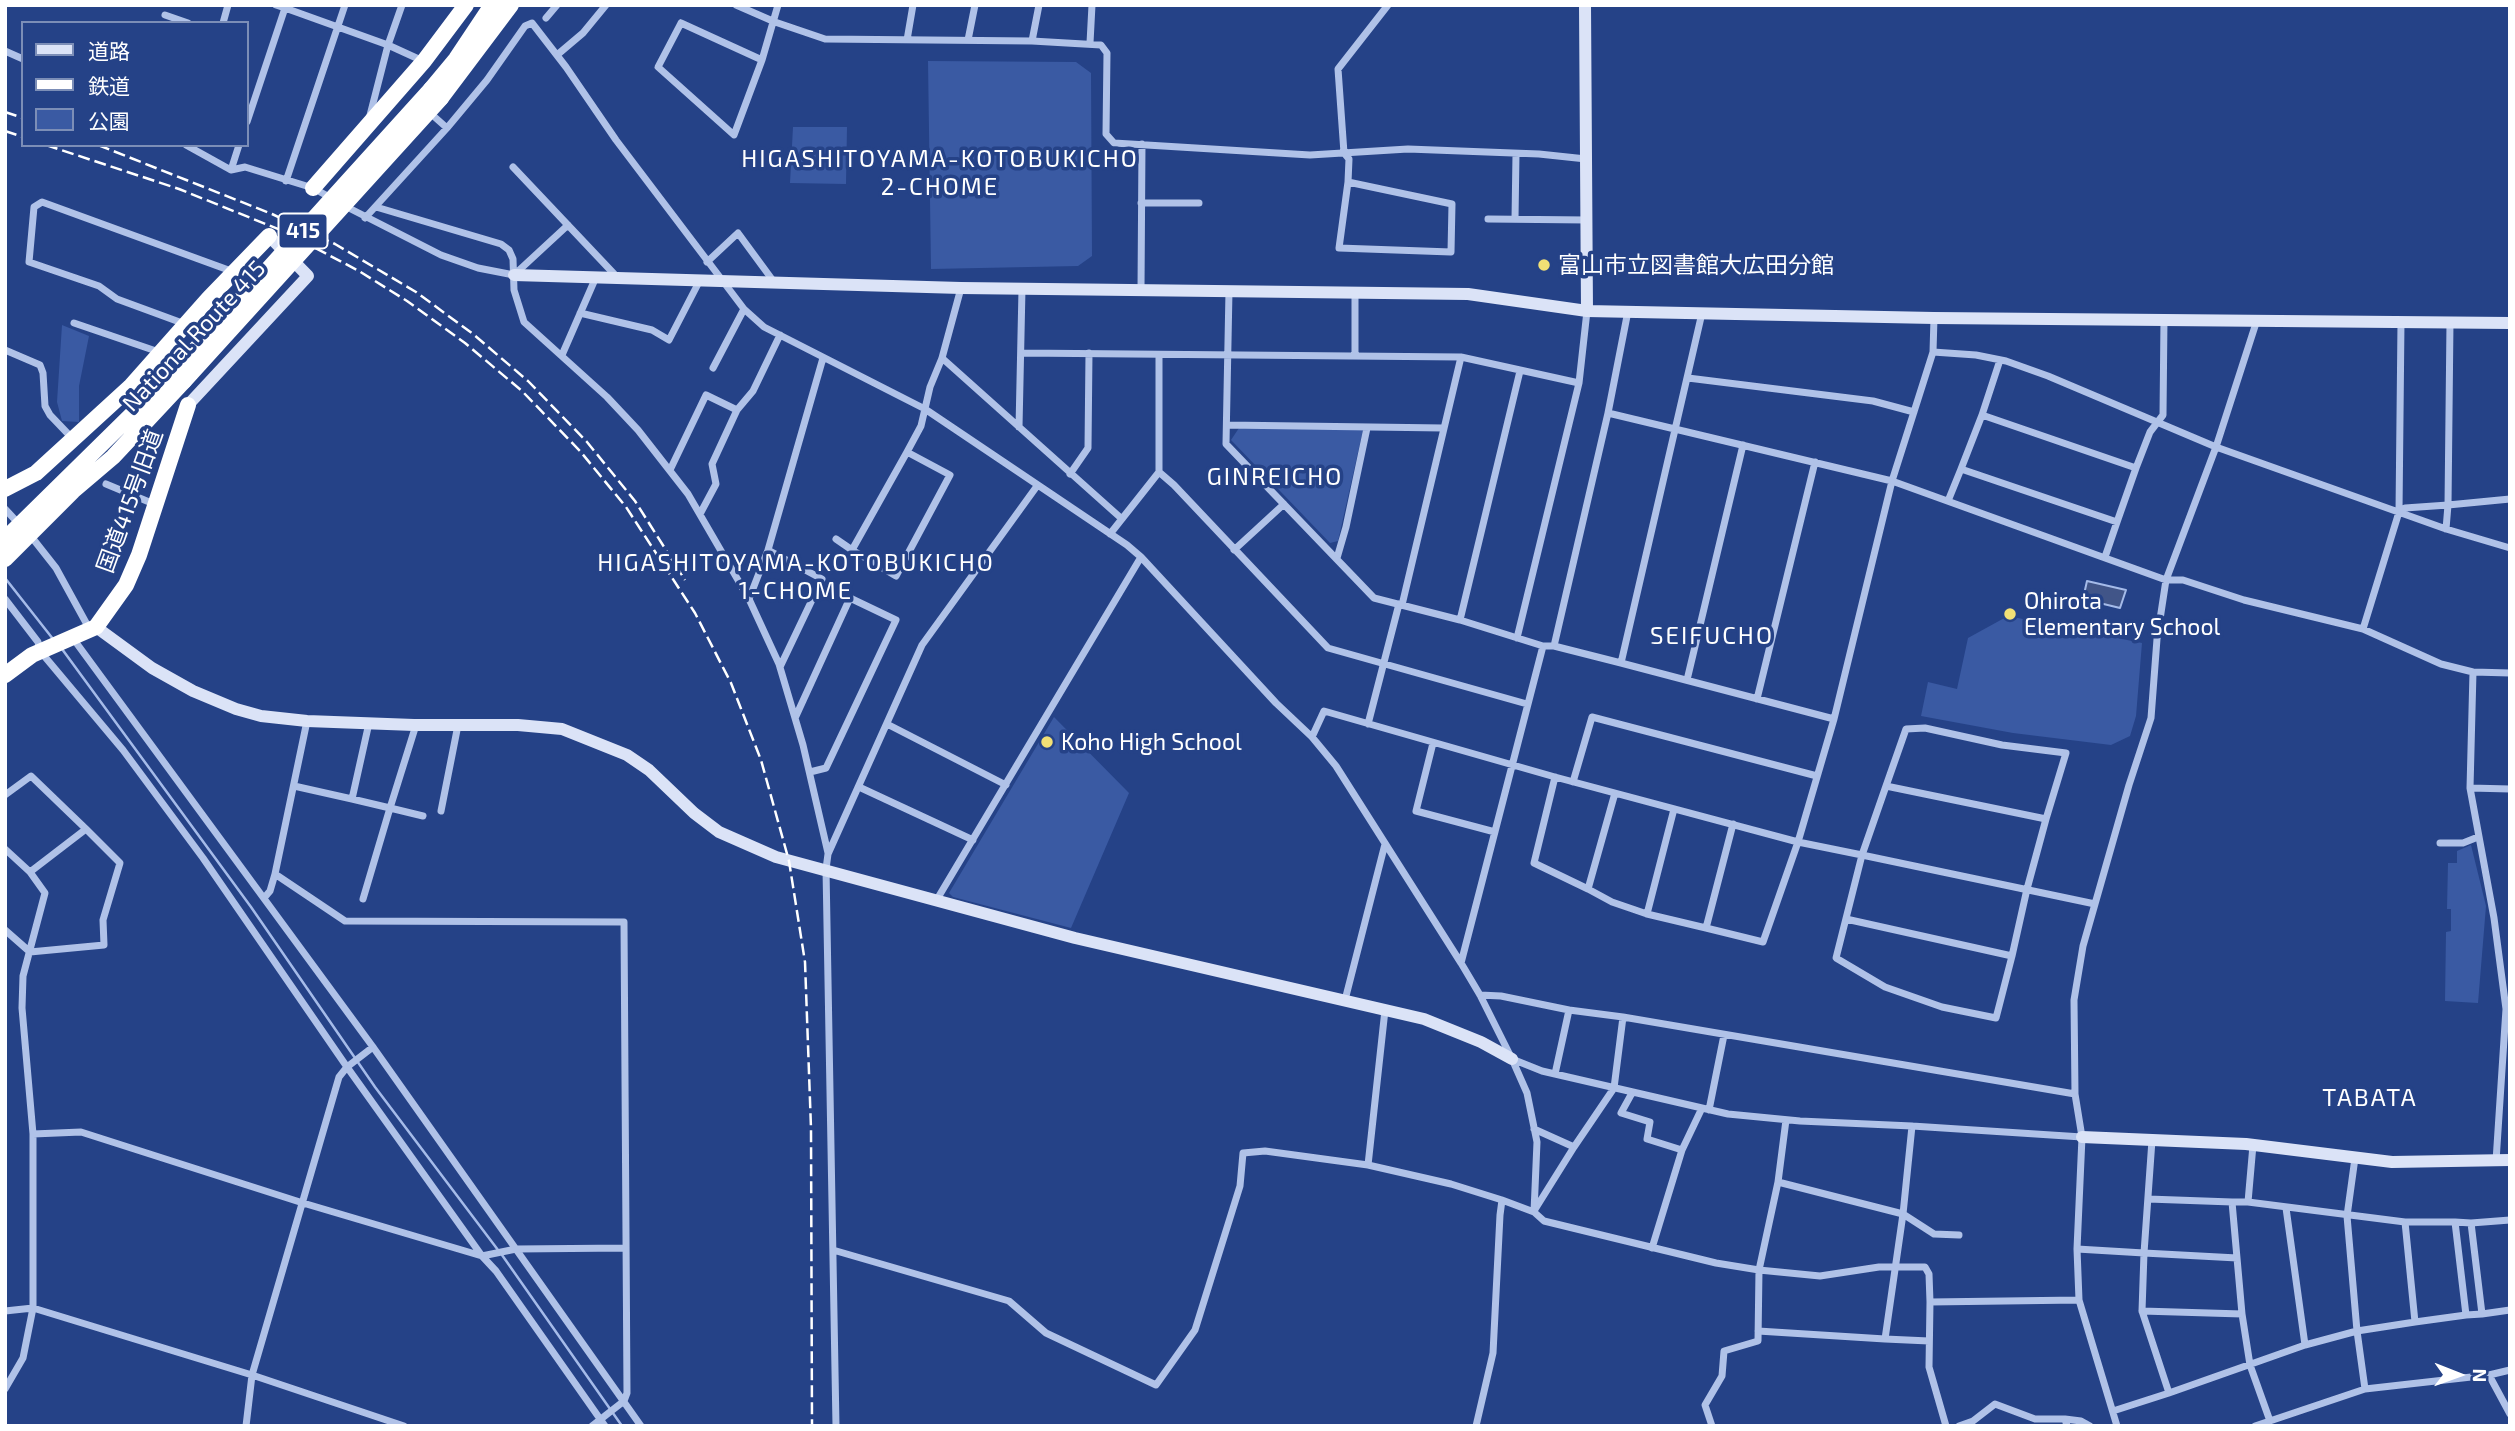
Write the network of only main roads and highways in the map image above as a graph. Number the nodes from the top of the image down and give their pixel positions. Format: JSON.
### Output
{"nodes":[{"id":1,"x":466,"y":5,"type":"edge"},
{"id":2,"x":492,"y":5,"type":"edge"},
{"id":3,"x":511,"y":5,"type":"edge"},
{"id":4,"x":436,"y":94,"type":"junction"},
{"id":5,"x":313,"y":188,"type":"road end"},
{"id":6,"x":269,"y":236,"type":"road end"},
{"id":7,"x":188,"y":405,"type":"road end"},
{"id":8,"x":5,"y":489,"type":"edge"},
{"id":9,"x":7,"y":551,"type":"edge"},
{"id":10,"x":5,"y":675,"type":"edge"}],
"edges":[{"from":1,"to":5,"type":"highway","number":"415"},
{"from":2,"to":4,"type":"highway","name":"National Route 415","number":"415"},
{"from":3,"to":4,"type":"highway","name":"National Route 415","number":"415"},
{"from":4,"to":9,"type":"highway","name":"National Route 415","number":"415","bridge":true},
{"from":6,"to":8,"type":"highway","name":"National Route 415","number":"415"},
{"from":7,"to":10,"type":"highway","name":"国道415号旧道"}]}
